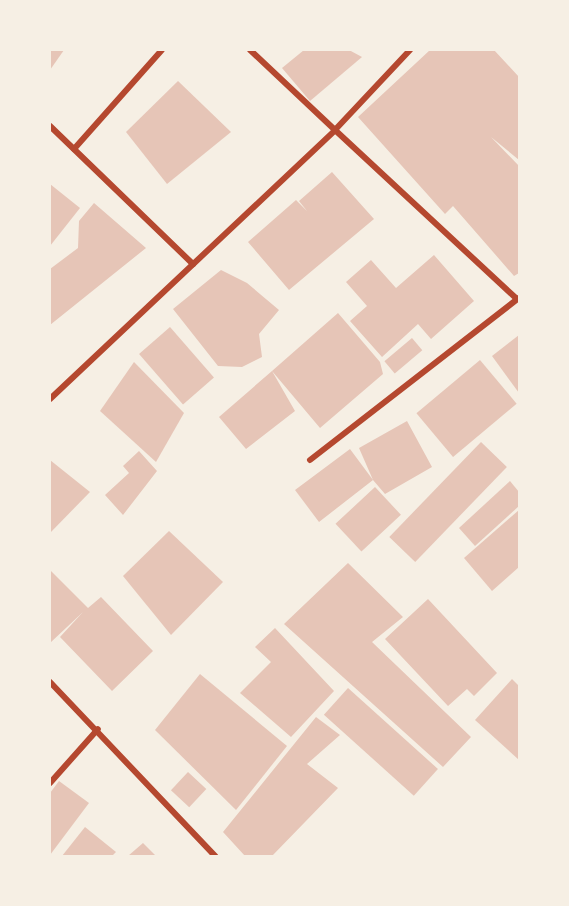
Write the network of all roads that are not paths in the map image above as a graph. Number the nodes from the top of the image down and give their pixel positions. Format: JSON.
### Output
{"nodes":[{"id":1,"x":162,"y":50,"type":"edge"},
{"id":2,"x":250,"y":50,"type":"edge"},
{"id":3,"x":410,"y":50,"type":"edge"},
{"id":4,"x":50,"y":126,"type":"edge"},
{"id":5,"x":335,"y":130,"type":"junction"},
{"id":6,"x":74,"y":149,"type":"junction"},
{"id":7,"x":193,"y":264,"type":"junction"},
{"id":8,"x":518,"y":298,"type":"edge"},
{"id":9,"x":50,"y":399,"type":"edge"},
{"id":10,"x":310,"y":460,"type":"dead end"},
{"id":11,"x":50,"y":682,"type":"edge"},
{"id":12,"x":98,"y":729,"type":"junction"},
{"id":13,"x":50,"y":783,"type":"edge"},
{"id":14,"x":215,"y":856,"type":"edge"}],
"edges":[{"from":1,"to":6,"type":"street"},
{"from":2,"to":5,"type":"street"},
{"from":3,"to":5,"type":"street"},
{"from":4,"to":6,"type":"street"},
{"from":5,"to":7,"type":"street"},
{"from":5,"to":8,"type":"street"},
{"from":6,"to":7,"type":"street"},
{"from":7,"to":9,"type":"street"},
{"from":8,"to":10,"type":"street"},
{"from":11,"to":12,"type":"street"},
{"from":12,"to":13,"type":"street"},
{"from":12,"to":14,"type":"street"}]}
